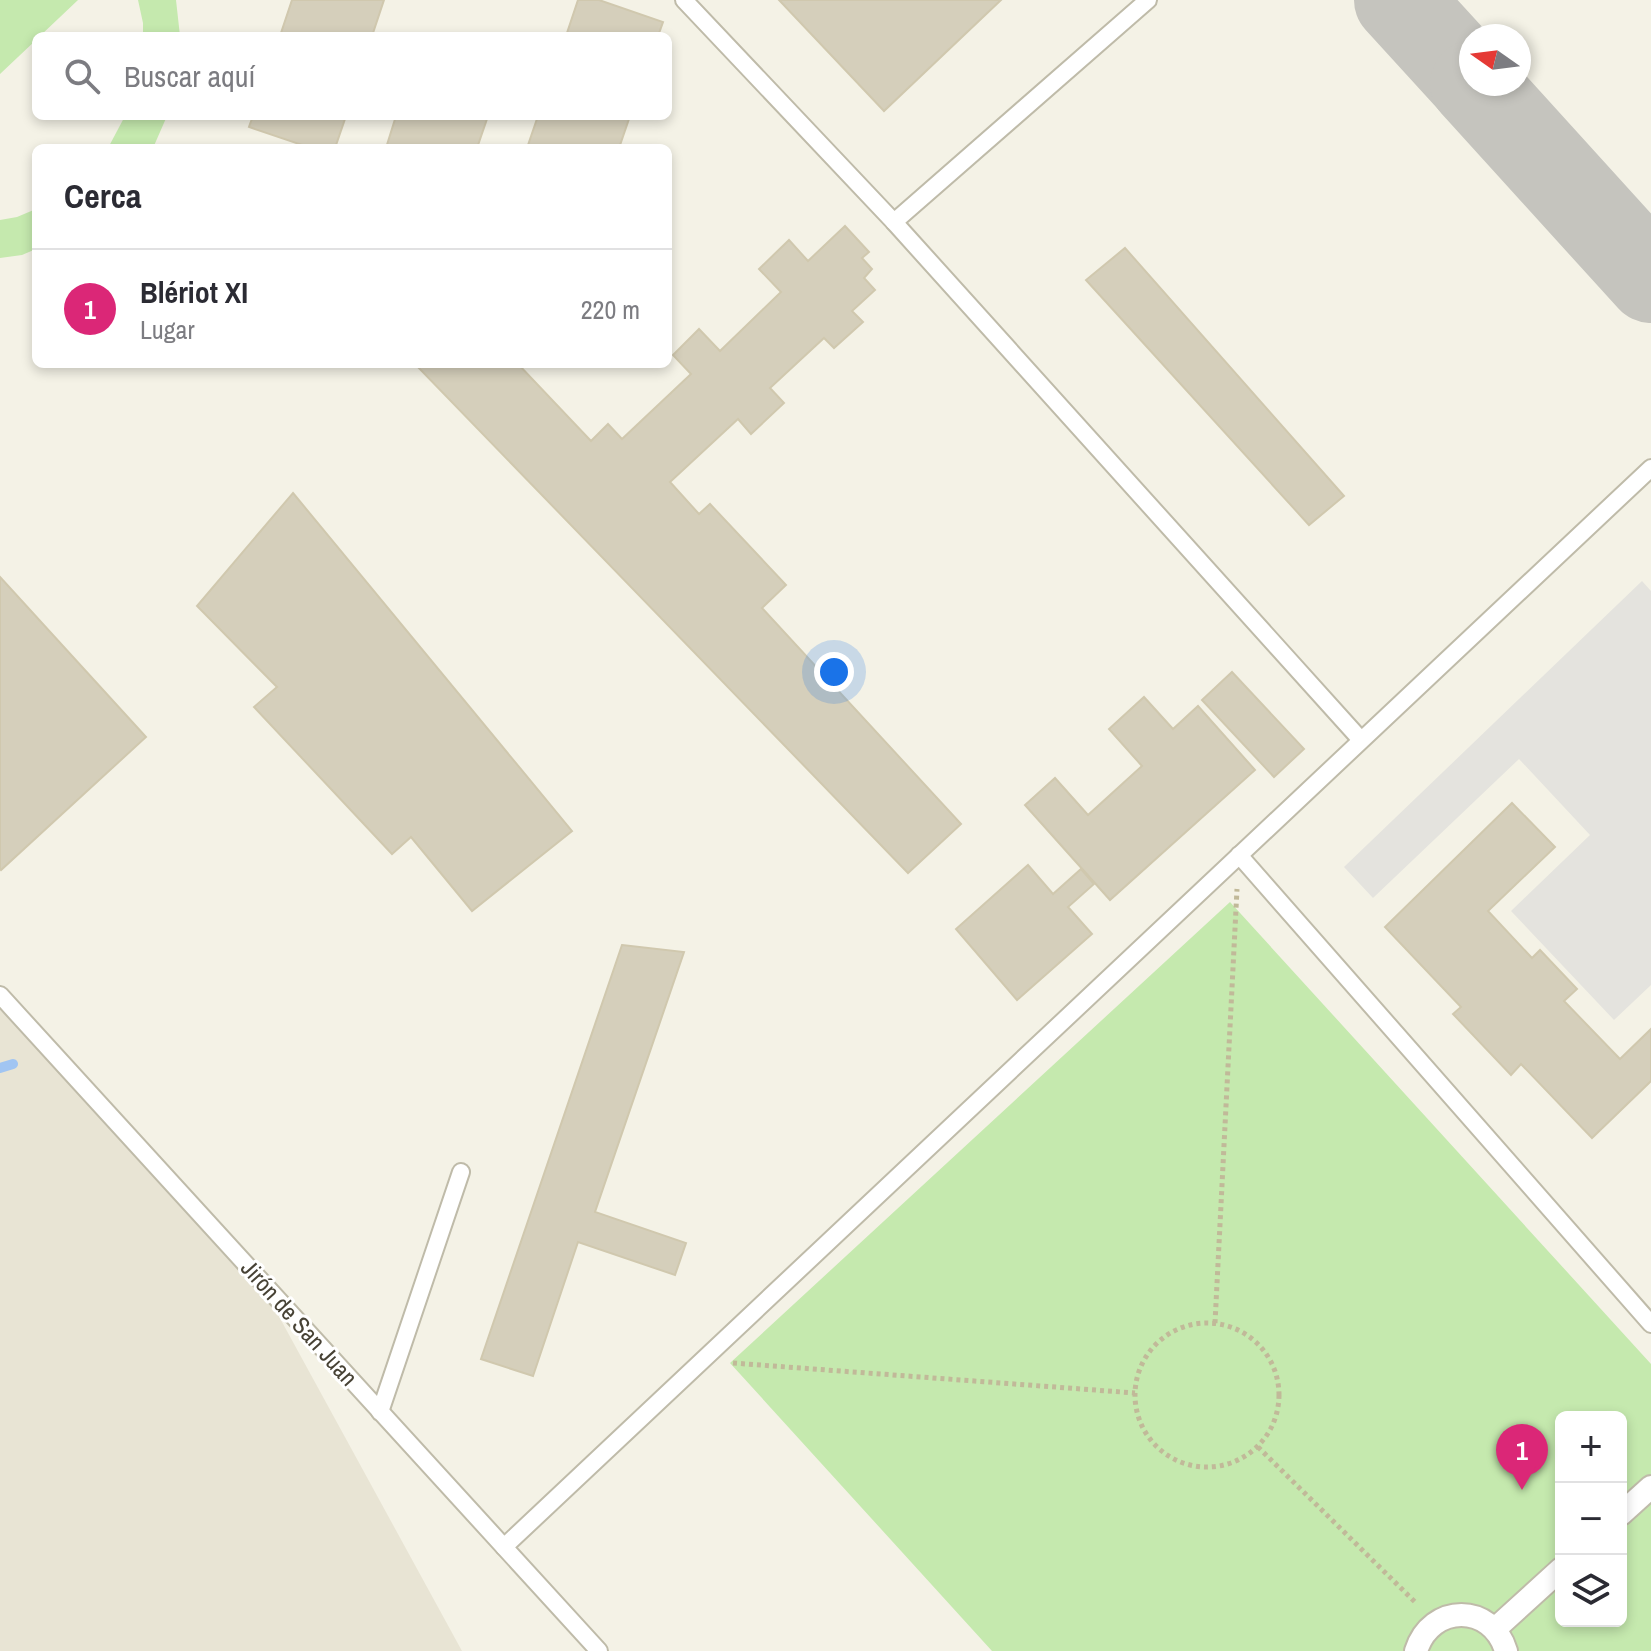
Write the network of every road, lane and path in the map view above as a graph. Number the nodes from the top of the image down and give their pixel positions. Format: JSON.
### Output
{"nodes":[{"id":1,"x":684,"y":0,"type":"edge"},
{"id":2,"x":1148,"y":0,"type":"edge"},
{"id":3,"x":894,"y":222,"type":"junction"},
{"id":4,"x":1651,"y":468,"type":"edge"},
{"id":5,"x":1361,"y":740,"type":"junction"},
{"id":6,"x":1239,"y":855,"type":"junction"},
{"id":7,"x":0,"y":995,"type":"edge"},
{"id":8,"x":461,"y":1172,"type":"dead end"},
{"id":9,"x":1215,"y":1323,"type":"junction"},
{"id":10,"x":1651,"y":1324,"type":"edge"},
{"id":11,"x":702,"y":1361,"type":"junction"},
{"id":12,"x":1135,"y":1393,"type":"junction"},
{"id":13,"x":380,"y":1412,"type":"junction"},
{"id":14,"x":1258,"y":1447,"type":"junction"},
{"id":15,"x":1651,"y":1487,"type":"edge"},
{"id":16,"x":1627,"y":1509,"type":"edge"},
{"id":17,"x":504,"y":1547,"type":"junction"},
{"id":18,"x":1555,"y":1574,"type":"edge"},
{"id":19,"x":1435,"y":1622,"type":"junction"},
{"id":20,"x":1495,"y":1629,"type":"junction"},
{"id":21,"x":599,"y":1651,"type":"edge"},
{"id":22,"x":1416,"y":1651,"type":"edge"},
{"id":23,"x":1506,"y":1651,"type":"edge"}],
"edges":[{"from":1,"to":3,"type":"lane"},
{"from":2,"to":3,"type":"lane"},
{"from":3,"to":5,"type":"lane"},
{"from":4,"to":5,"type":"lane"},
{"from":5,"to":6,"type":"lane"},
{"from":6,"to":9,"type":"path"},
{"from":6,"to":10,"type":"lane"},
{"from":6,"to":11,"type":"lane"},
{"from":7,"to":13,"type":"lane","name":"Jirón de San Juan"},
{"from":8,"to":13,"type":"lane"},
{"from":9,"to":12,"type":"path"},
{"from":9,"to":14,"type":"path"},
{"from":11,"to":12,"type":"path"},
{"from":11,"to":17,"type":"lane"},
{"from":12,"to":14,"type":"path"},
{"from":13,"to":17,"type":"lane","name":"Jirón de San Juan"},
{"from":14,"to":19,"type":"path"},
{"from":15,"to":16,"type":"street"},
{"from":17,"to":21,"type":"lane","name":"Jirón de San Juan"},
{"from":18,"to":20,"type":"street"},
{"from":19,"to":20,"type":"street"},
{"from":19,"to":22,"type":"street"},
{"from":20,"to":23,"type":"street"}]}
